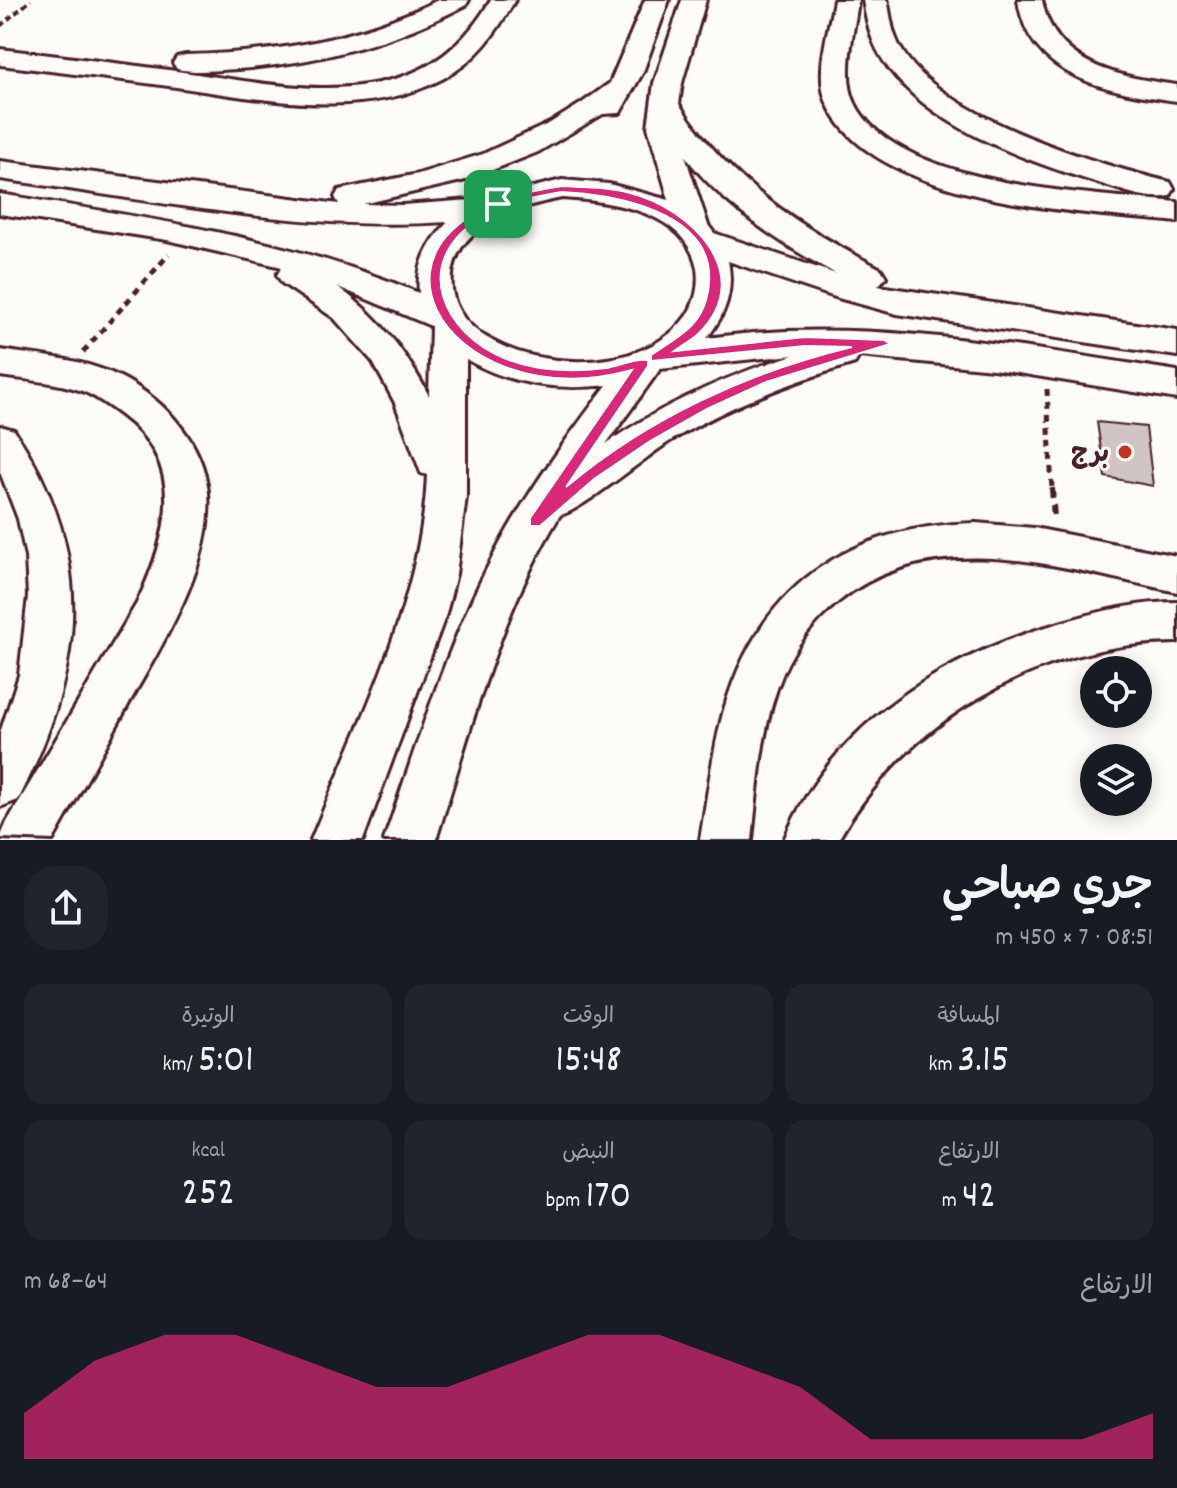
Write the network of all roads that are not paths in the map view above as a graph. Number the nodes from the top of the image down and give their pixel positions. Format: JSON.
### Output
{"nodes":[{"id":1,"x":457,"y":0,"type":"edge"},
{"id":2,"x":503,"y":0,"type":"edge"},
{"id":3,"x":657,"y":0,"type":"edge"},
{"id":4,"x":694,"y":0,"type":"edge"},
{"id":5,"x":1030,"y":0,"type":"edge"},
{"id":6,"x":860,"y":1,"type":"edge"},
{"id":7,"x":1,"y":43,"type":"edge"},
{"id":8,"x":622,"y":87,"type":"junction"},
{"id":9,"x":1177,"y":93,"type":"edge"},
{"id":10,"x":664,"y":102,"type":"junction"},
{"id":11,"x":0,"y":170,"type":"edge"},
{"id":12,"x":1177,"y":193,"type":"edge"},
{"id":13,"x":0,"y":204,"type":"edge"},
{"id":14,"x":256,"y":206,"type":"junction"},
{"id":15,"x":493,"y":207,"type":"junction"},
{"id":16,"x":1177,"y":212,"type":"edge"},
{"id":17,"x":697,"y":236,"type":"junction"},
{"id":18,"x":198,"y":237,"type":"junction"},
{"id":19,"x":945,"y":310,"type":"junction"},
{"id":20,"x":447,"y":321,"type":"junction"},
{"id":21,"x":1177,"y":343,"type":"edge"},
{"id":22,"x":884,"y":344,"type":"junction"},
{"id":23,"x":650,"y":360,"type":"junction"},
{"id":24,"x":0,"y":363,"type":"edge"},
{"id":25,"x":1177,"y":385,"type":"edge"},
{"id":26,"x":0,"y":441,"type":"edge"},
{"id":27,"x":446,"y":497,"type":"junction"},
{"id":28,"x":535,"y":522,"type":"junction"},
{"id":29,"x":1177,"y":574,"type":"edge"},
{"id":30,"x":1177,"y":622,"type":"edge"},
{"id":31,"x":0,"y":783,"type":"edge"},
{"id":32,"x":25,"y":840,"type":"edge"},
{"id":33,"x":337,"y":840,"type":"edge"},
{"id":34,"x":410,"y":840,"type":"edge"},
{"id":35,"x":726,"y":840,"type":"edge"},
{"id":36,"x":810,"y":840,"type":"edge"}],
"edges":[{"from":1,"to":7,"type":"street"},
{"from":2,"to":7,"type":"street"},
{"from":3,"to":8,"type":"street"},
{"from":4,"to":10,"type":"street"},
{"from":5,"to":9,"type":"street"},
{"from":6,"to":12,"type":"street"},
{"from":6,"to":16,"type":"street"},
{"from":8,"to":14,"type":"street"},
{"from":8,"to":15,"type":"street"},
{"from":10,"to":17,"type":"street"},
{"from":10,"to":19,"type":"street"},
{"from":11,"to":14,"type":"street"},
{"from":13,"to":18,"type":"street"},
{"from":14,"to":15,"type":"street"},
{"from":15,"to":17,"type":"street"},
{"from":15,"to":20,"type":"street"},
{"from":17,"to":19,"type":"street"},
{"from":17,"to":23,"type":"street"},
{"from":18,"to":20,"type":"street"},
{"from":18,"to":27,"type":"street"},
{"from":19,"to":21,"type":"street"},
{"from":20,"to":23,"type":"street"},
{"from":20,"to":27,"type":"street"},
{"from":22,"to":23,"type":"street"},
{"from":22,"to":25,"type":"street"},
{"from":22,"to":28,"type":"street"},
{"from":23,"to":28,"type":"street"},
{"from":24,"to":32,"type":"street"},
{"from":26,"to":31,"type":"street"},
{"from":27,"to":33,"type":"street"},
{"from":28,"to":34,"type":"street"},
{"from":29,"to":35,"type":"street"},
{"from":30,"to":36,"type":"street"}]}
